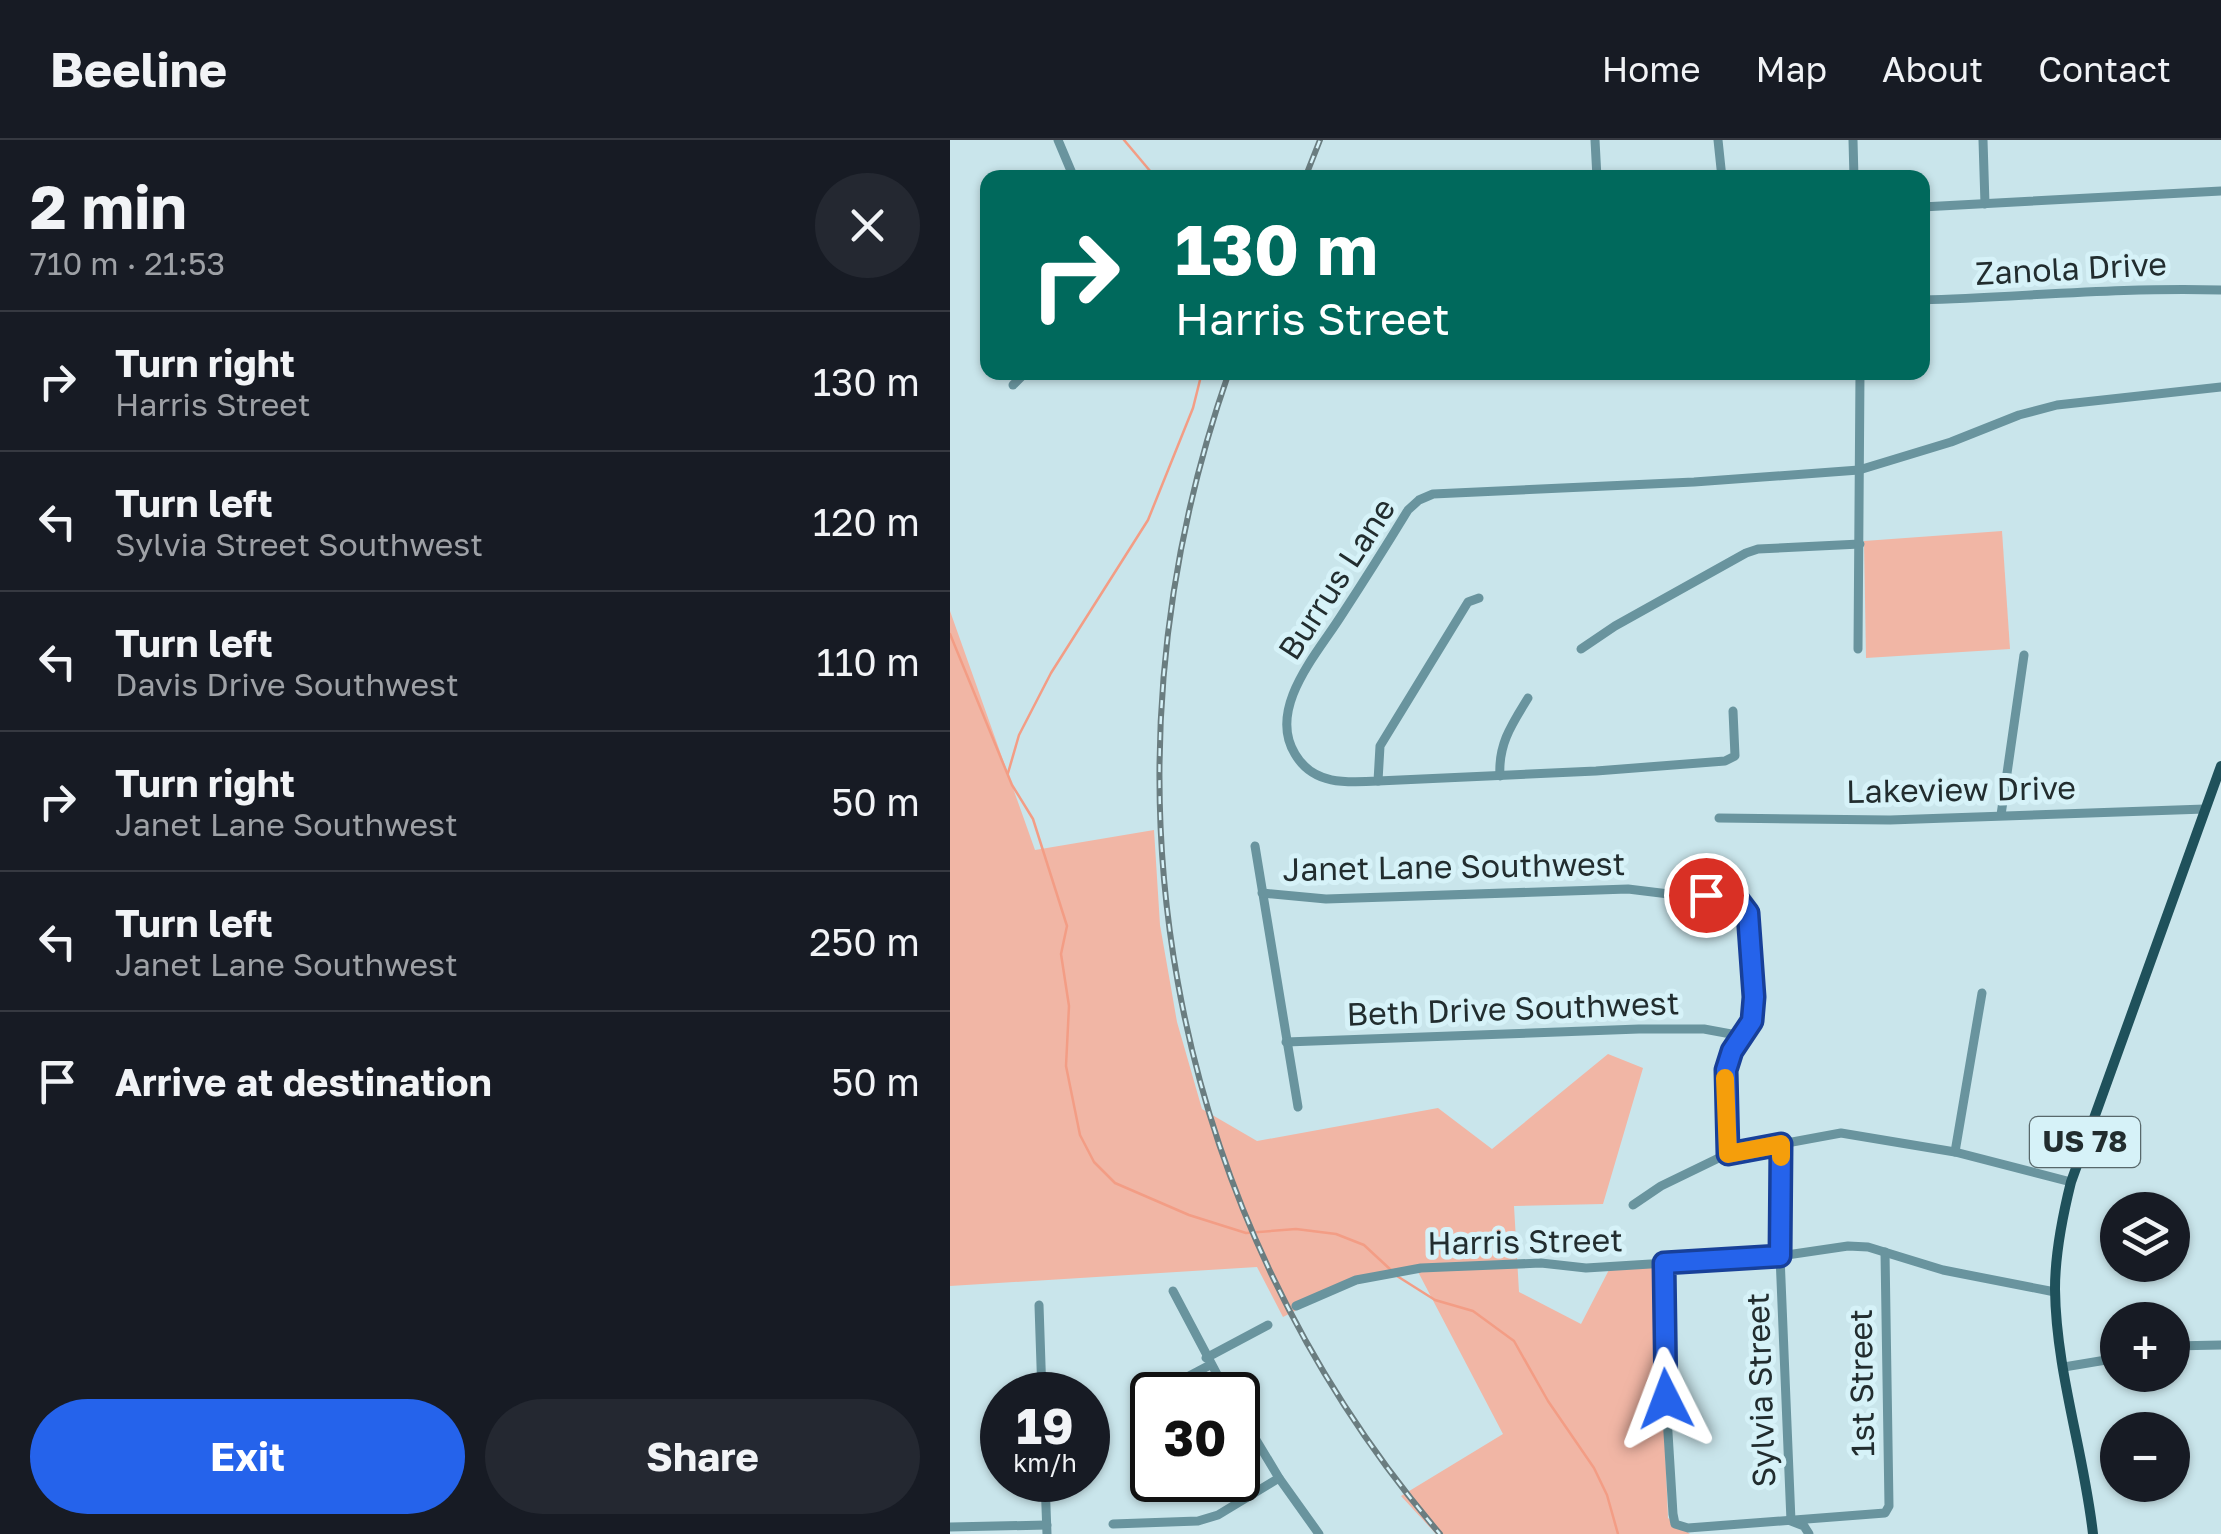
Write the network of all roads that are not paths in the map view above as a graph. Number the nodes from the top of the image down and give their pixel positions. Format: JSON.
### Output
{"nodes":[{"id":1,"x":1058,"y":140,"type":"edge"},
{"id":2,"x":1595,"y":140,"type":"edge"},
{"id":3,"x":1718,"y":140,"type":"edge"},
{"id":4,"x":1854,"y":140,"type":"edge"},
{"id":5,"x":1983,"y":140,"type":"edge"},
{"id":6,"x":1071,"y":170,"type":"edge"},
{"id":7,"x":1596,"y":170,"type":"edge"},
{"id":8,"x":1721,"y":170,"type":"edge"},
{"id":9,"x":1854,"y":170,"type":"edge"},
{"id":10,"x":2221,"y":191,"type":"edge"},
{"id":11,"x":1985,"y":204,"type":"junction"},
{"id":12,"x":1930,"y":207,"type":"edge"},
{"id":13,"x":2221,"y":290,"type":"edge"},
{"id":14,"x":1930,"y":300,"type":"edge"},
{"id":15,"x":1017,"y":380,"type":"edge"},
{"id":16,"x":1860,"y":380,"type":"edge"},
{"id":17,"x":1012,"y":385,"type":"dead end"},
{"id":18,"x":2221,"y":388,"type":"edge"},
{"id":19,"x":1859,"y":470,"type":"junction"},
{"id":20,"x":1860,"y":544,"type":"junction"},
{"id":21,"x":1479,"y":598,"type":"dead end"},
{"id":22,"x":1581,"y":649,"type":"dead end"},
{"id":23,"x":1858,"y":649,"type":"dead end"},
{"id":24,"x":2024,"y":655,"type":"dead end"},
{"id":25,"x":1528,"y":698,"type":"dead end"},
{"id":26,"x":1733,"y":711,"type":"dead end"},
{"id":27,"x":2221,"y":766,"type":"edge"},
{"id":28,"x":1500,"y":776,"type":"junction"},
{"id":29,"x":1378,"y":782,"type":"junction"},
{"id":30,"x":2205,"y":810,"type":"junction"},
{"id":31,"x":2001,"y":815,"type":"junction"},
{"id":32,"x":1718,"y":818,"type":"dead end"},
{"id":33,"x":1255,"y":846,"type":"dead end"},
{"id":34,"x":1262,"y":894,"type":"junction"},
{"id":35,"x":1982,"y":993,"type":"dead end"},
{"id":36,"x":1742,"y":1036,"type":"junction"},
{"id":37,"x":1286,"y":1042,"type":"junction"},
{"id":38,"x":1298,"y":1108,"type":"dead end"},
{"id":39,"x":1781,"y":1144,"type":"junction"},
{"id":40,"x":1956,"y":1152,"type":"junction"},
{"id":41,"x":1728,"y":1154,"type":"junction"},
{"id":42,"x":2071,"y":1182,"type":"junction"},
{"id":43,"x":1633,"y":1205,"type":"dead end"},
{"id":44,"x":1884,"y":1252,"type":"junction"},
{"id":45,"x":1780,"y":1256,"type":"junction"},
{"id":46,"x":1664,"y":1263,"type":"junction"},
{"id":47,"x":1173,"y":1291,"type":"dead end"},
{"id":48,"x":2055,"y":1292,"type":"junction"},
{"id":49,"x":1039,"y":1305,"type":"dead end"},
{"id":50,"x":1296,"y":1306,"type":"dead end"},
{"id":51,"x":1268,"y":1325,"type":"dead end"},
{"id":52,"x":2221,"y":1345,"type":"edge"},
{"id":53,"x":2190,"y":1346,"type":"edge"},
{"id":54,"x":1208,"y":1361,"type":"junction"},
{"id":55,"x":2100,"y":1361,"type":"edge"},
{"id":56,"x":2064,"y":1367,"type":"junction"},
{"id":57,"x":1041,"y":1372,"type":"edge"},
{"id":58,"x":1192,"y":1372,"type":"edge"},
{"id":59,"x":1214,"y":1372,"type":"edge"},
{"id":60,"x":1260,"y":1447,"type":"edge"},
{"id":61,"x":1278,"y":1478,"type":"junction"},
{"id":62,"x":1046,"y":1502,"type":"edge"},
{"id":63,"x":1185,"y":1521,"type":"junction"},
{"id":64,"x":1791,"y":1522,"type":"junction"},
{"id":65,"x":1113,"y":1524,"type":"dead end"},
{"id":66,"x":950,"y":1527,"type":"edge"},
{"id":67,"x":1047,"y":1530,"type":"edge"},
{"id":68,"x":1185,"y":1534,"type":"edge"},
{"id":69,"x":1319,"y":1534,"type":"edge"},
{"id":70,"x":1810,"y":1534,"type":"edge"},
{"id":71,"x":2093,"y":1534,"type":"edge"}],
"edges":[{"from":1,"to":6,"type":"street"},
{"from":2,"to":7,"type":"street"},
{"from":3,"to":8,"type":"street"},
{"from":4,"to":9,"type":"street"},
{"from":5,"to":11,"type":"street"},
{"from":10,"to":11,"type":"street"},
{"from":11,"to":12,"type":"street"},
{"from":13,"to":14,"type":"street","name":"Zanola Drive"},
{"from":15,"to":17,"type":"street"},
{"from":16,"to":19,"type":"street"},
{"from":18,"to":19,"type":"street"},
{"from":19,"to":20,"type":"street"},
{"from":19,"to":29,"type":"street","name":"Burrus Lane"},
{"from":20,"to":22,"type":"street"},
{"from":20,"to":23,"type":"street"},
{"from":21,"to":29,"type":"street"},
{"from":24,"to":31,"type":"street"},
{"from":25,"to":28,"type":"street"},
{"from":26,"to":28,"type":"street"},
{"from":27,"to":30,"type":"main road","number":"US 78"},
{"from":28,"to":29,"type":"street"},
{"from":30,"to":31,"type":"street","name":"Lakeview Drive"},
{"from":30,"to":42,"type":"main road","number":"US 78"},
{"from":31,"to":32,"type":"street","name":"Lakeview Drive"},
{"from":33,"to":34,"type":"street"},
{"from":34,"to":36,"type":"street","name":"Janet Lane Southwest"},
{"from":34,"to":37,"type":"street"},
{"from":35,"to":40,"type":"street"},
{"from":36,"to":37,"type":"street","name":"Beth Drive Southwest"},
{"from":36,"to":41,"type":"street","name":"Janet Lane Southwest"},
{"from":37,"to":38,"type":"street"},
{"from":39,"to":40,"type":"street"},
{"from":39,"to":41,"type":"street"},
{"from":39,"to":45,"type":"street","name":"Sylvia Street"},
{"from":40,"to":42,"type":"street"},
{"from":41,"to":43,"type":"street"},
{"from":42,"to":48,"type":"main road","number":"US 78"},
{"from":44,"to":45,"type":"street","name":"Harris Street"},
{"from":44,"to":48,"type":"street","name":"Harris Street"},
{"from":44,"to":64,"type":"street","name":"1st Street"},
{"from":45,"to":46,"type":"street","name":"Harris Street"},
{"from":45,"to":64,"type":"street","name":"Sylvia Street"},
{"from":46,"to":50,"type":"street","name":"Harris Street"},
{"from":46,"to":64,"type":"street"},
{"from":47,"to":54,"type":"street"},
{"from":48,"to":56,"type":"main road","number":"US 78"},
{"from":49,"to":57,"type":"street"},
{"from":51,"to":54,"type":"street"},
{"from":52,"to":53,"type":"street"},
{"from":54,"to":58,"type":"street"},
{"from":54,"to":59,"type":"street"},
{"from":55,"to":56,"type":"street"},
{"from":56,"to":71,"type":"main road","number":"US 78"},
{"from":60,"to":61,"type":"street"},
{"from":61,"to":63,"type":"street"},
{"from":61,"to":69,"type":"street"},
{"from":62,"to":67,"type":"street"},
{"from":63,"to":65,"type":"street"},
{"from":63,"to":68,"type":"street"},
{"from":64,"to":70,"type":"street"},
{"from":66,"to":67,"type":"street"}]}
